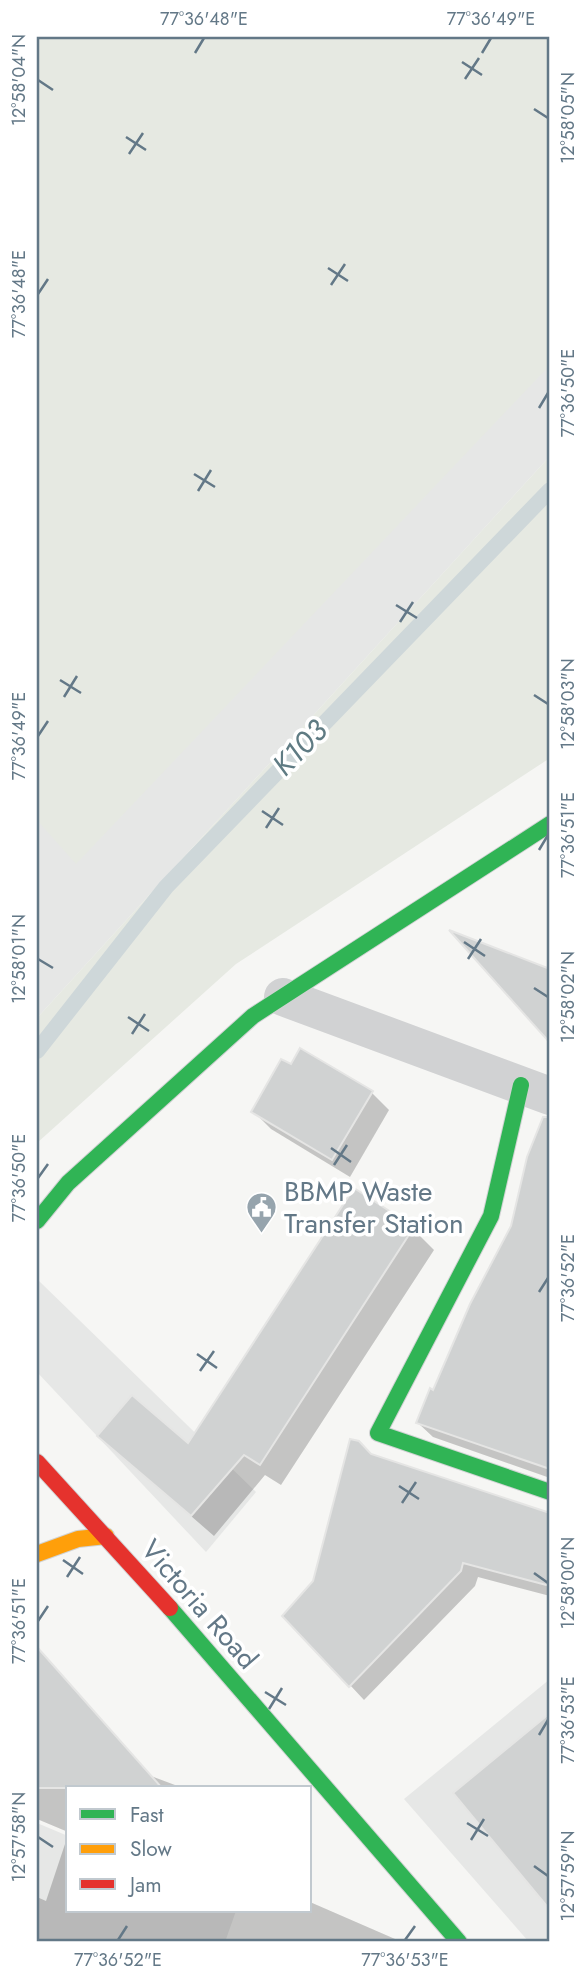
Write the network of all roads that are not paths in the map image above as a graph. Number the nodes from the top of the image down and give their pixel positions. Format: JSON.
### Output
{"nodes":[{"id":1,"x":550,"y":824,"type":"edge"},
{"id":2,"x":283,"y":997,"type":"junction"},
{"id":3,"x":536,"y":1090,"type":"edge"},
{"id":4,"x":37,"y":1221,"type":"edge"},
{"id":5,"x":37,"y":1462,"type":"edge"},
{"id":6,"x":550,"y":1492,"type":"edge"},
{"id":7,"x":106,"y":1536,"type":"junction"},
{"id":8,"x":37,"y":1554,"type":"edge"},
{"id":9,"x":444,"y":1935,"type":"edge"}],
"edges":[{"from":1,"to":2,"type":"street"},
{"from":2,"to":3,"type":"street"},
{"from":2,"to":4,"type":"street"},
{"from":3,"to":6,"type":"street"},
{"from":5,"to":7,"type":"street","name":"Victoria Road"},
{"from":7,"to":8,"type":"street"},
{"from":7,"to":9,"type":"street","name":"Victoria Road"}]}
